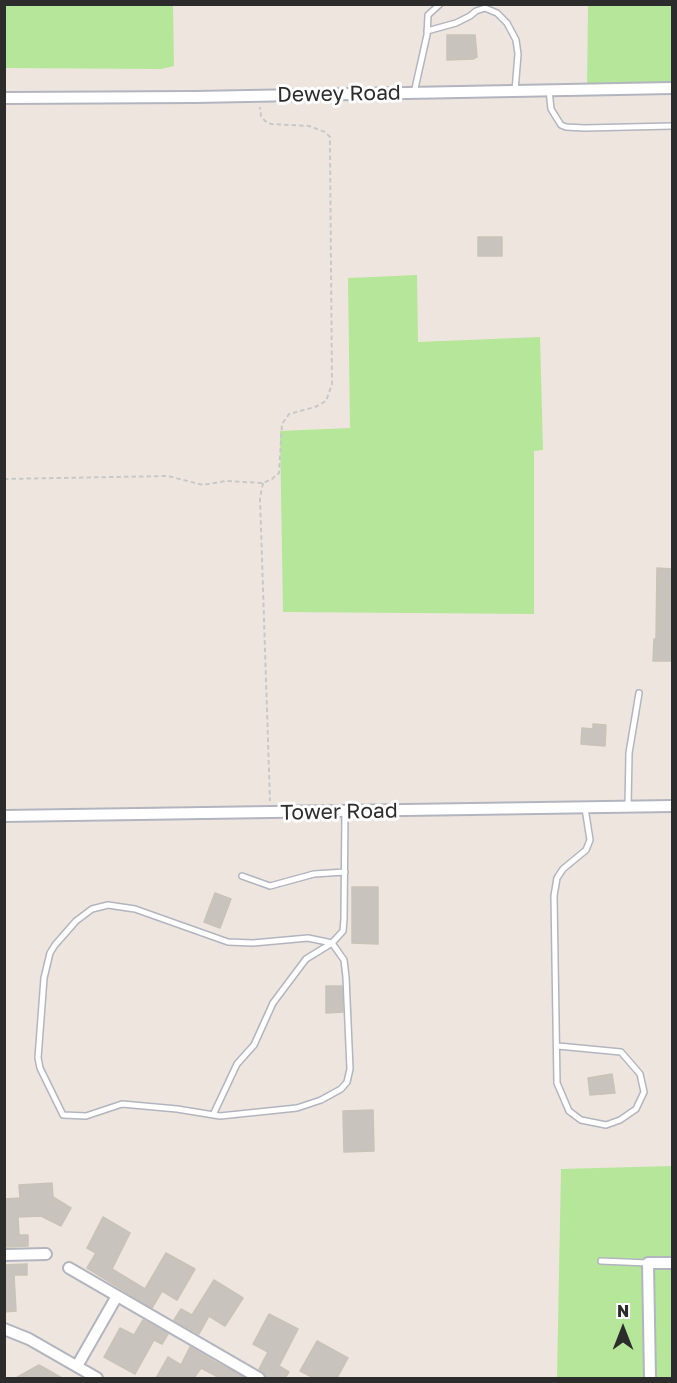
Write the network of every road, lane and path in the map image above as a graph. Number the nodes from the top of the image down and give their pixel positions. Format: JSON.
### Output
{"nodes":[{"id":1,"x":440,"y":4,"type":"edge"},
{"id":2,"x":428,"y":31,"type":"junction"},
{"id":3,"x":672,"y":88,"type":"edge"},
{"id":4,"x":549,"y":90,"type":"junction"},
{"id":5,"x":515,"y":91,"type":"junction"},
{"id":6,"x":414,"y":93,"type":"junction"},
{"id":7,"x":261,"y":95,"type":"junction"},
{"id":8,"x":4,"y":98,"type":"edge"},
{"id":9,"x":672,"y":126,"type":"edge"},
{"id":10,"x":4,"y":479,"type":"edge"},
{"id":11,"x":263,"y":483,"type":"junction"},
{"id":12,"x":639,"y":693,"type":"dead end"},
{"id":13,"x":672,"y":806,"type":"edge"},
{"id":14,"x":628,"y":807,"type":"junction"},
{"id":15,"x":585,"y":808,"type":"junction"},
{"id":16,"x":345,"y":811,"type":"junction"},
{"id":17,"x":270,"y":813,"type":"junction"},
{"id":18,"x":4,"y":816,"type":"edge"},
{"id":19,"x":345,"y":872,"type":"junction"},
{"id":20,"x":242,"y":876,"type":"dead end"},
{"id":21,"x":332,"y":943,"type":"junction"},
{"id":22,"x":558,"y":1046,"type":"junction"},
{"id":23,"x":213,"y":1115,"type":"junction"},
{"id":24,"x":46,"y":1254,"type":"dead end"},
{"id":25,"x":4,"y":1255,"type":"edge"},
{"id":26,"x":601,"y":1261,"type":"dead end"},
{"id":27,"x":648,"y":1263,"type":"junction"},
{"id":28,"x":672,"y":1263,"type":"edge"},
{"id":29,"x":69,"y":1268,"type":"dead end"},
{"id":30,"x":117,"y":1296,"type":"junction"},
{"id":31,"x":4,"y":1329,"type":"edge"},
{"id":32,"x":77,"y":1366,"type":"junction"},
{"id":33,"x":98,"y":1378,"type":"edge"},
{"id":34,"x":260,"y":1378,"type":"edge"},
{"id":35,"x":650,"y":1378,"type":"edge"}],
"edges":[{"from":1,"to":2,"type":"lane"},
{"from":2,"to":5,"type":"lane"},
{"from":2,"to":6,"type":"lane"},
{"from":3,"to":4,"type":"street","name":"Dewey Road"},
{"from":4,"to":5,"type":"street","name":"Dewey Road"},
{"from":4,"to":9,"type":"lane"},
{"from":5,"to":6,"type":"street","name":"Dewey Road"},
{"from":6,"to":7,"type":"street","name":"Dewey Road"},
{"from":7,"to":8,"type":"street","name":"Dewey Road"},
{"from":7,"to":11,"type":"path"},
{"from":10,"to":11,"type":"path"},
{"from":11,"to":17,"type":"path"},
{"from":12,"to":14,"type":"lane"},
{"from":13,"to":14,"type":"street","name":"Tower Road"},
{"from":14,"to":15,"type":"street","name":"Tower Road"},
{"from":15,"to":16,"type":"street","name":"Tower Road"},
{"from":15,"to":22,"type":"lane"},
{"from":16,"to":17,"type":"street","name":"Tower Road"},
{"from":16,"to":19,"type":"lane"},
{"from":17,"to":18,"type":"street","name":"Tower Road"},
{"from":19,"to":20,"type":"lane"},
{"from":19,"to":21,"type":"lane"},
{"from":21,"to":23,"type":"lane"},
{"from":21,"to":23,"type":"lane"},
{"from":21,"to":23,"type":"lane"},
{"from":22,"to":22,"type":"lane"},
{"from":24,"to":25,"type":"street"},
{"from":26,"to":27,"type":"lane"},
{"from":27,"to":28,"type":"street"},
{"from":27,"to":35,"type":"street"},
{"from":29,"to":30,"type":"street"},
{"from":30,"to":32,"type":"street"},
{"from":30,"to":34,"type":"street"},
{"from":31,"to":32,"type":"street"},
{"from":32,"to":33,"type":"street"}]}
